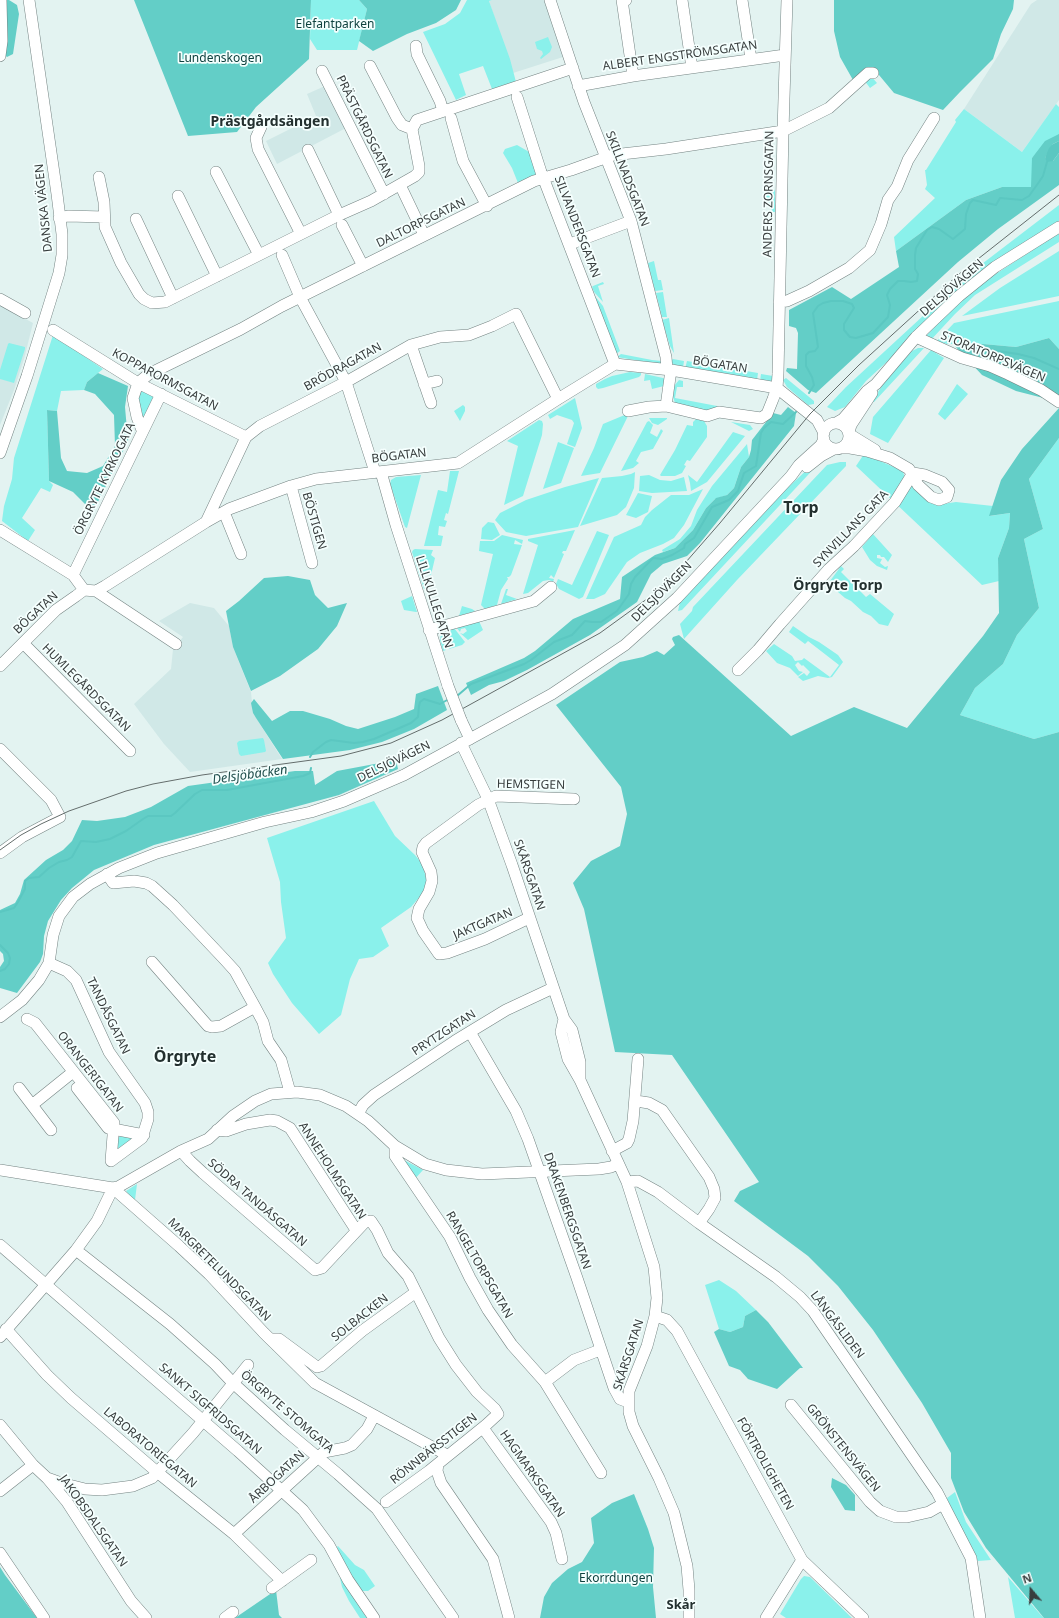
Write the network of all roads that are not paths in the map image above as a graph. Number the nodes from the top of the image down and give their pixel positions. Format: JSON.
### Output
{"nodes":[{"id":1,"x":1,"y":0,"type":"edge"},
{"id":2,"x":29,"y":0,"type":"edge"},
{"id":3,"x":550,"y":0,"type":"edge"},
{"id":4,"x":622,"y":0,"type":"edge"},
{"id":5,"x":626,"y":0,"type":"edge"},
{"id":6,"x":682,"y":0,"type":"edge"},
{"id":7,"x":742,"y":0,"type":"edge"},
{"id":8,"x":787,"y":0,"type":"edge"},
{"id":9,"x":416,"y":46,"type":"dead end"},
{"id":10,"x":0,"y":56,"type":"edge"},
{"id":11,"x":785,"y":56,"type":"junction"},
{"id":12,"x":750,"y":59,"type":"junction"},
{"id":13,"x":370,"y":66,"type":"dead end"},
{"id":14,"x":573,"y":68,"type":"junction"},
{"id":15,"x":692,"y":68,"type":"junction"},
{"id":16,"x":322,"y":71,"type":"dead end"},
{"id":17,"x":873,"y":73,"type":"dead end"},
{"id":18,"x":633,"y":76,"type":"junction"},
{"id":19,"x":578,"y":86,"type":"junction"},
{"id":20,"x":517,"y":97,"type":"dead end"},
{"id":21,"x":447,"y":114,"type":"junction"},
{"id":22,"x":934,"y":118,"type":"dead end"},
{"id":23,"x":261,"y":127,"type":"dead end"},
{"id":24,"x":412,"y":129,"type":"junction"},
{"id":25,"x":783,"y":131,"type":"junction"},
{"id":26,"x":308,"y":150,"type":"dead end"},
{"id":27,"x":607,"y":158,"type":"junction"},
{"id":28,"x":216,"y":172,"type":"dead end"},
{"id":29,"x":99,"y":177,"type":"dead end"},
{"id":30,"x":544,"y":178,"type":"junction"},
{"id":31,"x":403,"y":191,"type":"dead end"},
{"id":32,"x":384,"y":194,"type":"junction"},
{"id":33,"x":178,"y":196,"type":"dead end"},
{"id":34,"x":486,"y":206,"type":"junction"},
{"id":35,"x":104,"y":216,"type":"junction"},
{"id":36,"x":60,"y":218,"type":"junction"},
{"id":37,"x":136,"y":219,"type":"dead end"},
{"id":38,"x":340,"y":220,"type":"junction"},
{"id":39,"x":631,"y":221,"type":"junction"},
{"id":40,"x":1059,"y":227,"type":"edge"},
{"id":41,"x":301,"y":234,"type":"junction"},
{"id":42,"x":424,"y":235,"type":"junction"},
{"id":43,"x":570,"y":244,"type":"junction"},
{"id":44,"x":259,"y":255,"type":"junction"},
{"id":45,"x":282,"y":255,"type":"dead end"},
{"id":46,"x":363,"y":266,"type":"junction"},
{"id":47,"x":217,"y":276,"type":"junction"},
{"id":48,"x":300,"y":297,"type":"junction"},
{"id":49,"x":174,"y":298,"type":"junction"},
{"id":50,"x":0,"y":299,"type":"edge"},
{"id":51,"x":779,"y":302,"type":"junction"},
{"id":52,"x":25,"y":313,"type":"dead end"},
{"id":53,"x":53,"y":330,"type":"dead end"},
{"id":54,"x":916,"y":337,"type":"junction"},
{"id":55,"x":411,"y":344,"type":"junction"},
{"id":56,"x":615,"y":364,"type":"junction"},
{"id":57,"x":669,"y":370,"type":"junction"},
{"id":58,"x":437,"y":381,"type":"dead end"},
{"id":59,"x":346,"y":382,"type":"junction"},
{"id":60,"x":138,"y":383,"type":"junction"},
{"id":61,"x":424,"y":384,"type":"junction"},
{"id":62,"x":876,"y":384,"type":"junction"},
{"id":63,"x":777,"y":388,"type":"junction"},
{"id":64,"x":161,"y":394,"type":"junction"},
{"id":65,"x":558,"y":399,"type":"junction"},
{"id":66,"x":1059,"y":402,"type":"edge"},
{"id":67,"x":431,"y":403,"type":"dead end"},
{"id":68,"x":666,"y":406,"type":"junction"},
{"id":69,"x":628,"y":411,"type":"dead end"},
{"id":70,"x":817,"y":420,"type":"junction"},
{"id":71,"x":834,"y":424,"type":"junction"},
{"id":72,"x":142,"y":430,"type":"junction"},
{"id":73,"x":849,"y":433,"type":"junction"},
{"id":74,"x":824,"y":436,"type":"junction"},
{"id":75,"x":246,"y":437,"type":"junction"},
{"id":76,"x":838,"y":449,"type":"junction"},
{"id":77,"x":0,"y":453,"type":"edge"},
{"id":78,"x":881,"y":454,"type":"junction"},
{"id":79,"x":378,"y":472,"type":"junction"},
{"id":80,"x":791,"y":476,"type":"junction"},
{"id":81,"x":291,"y":486,"type":"junction"},
{"id":82,"x":219,"y":493,"type":"junction"},
{"id":83,"x":226,"y":511,"type":"junction"},
{"id":84,"x":206,"y":522,"type":"junction"},
{"id":85,"x":0,"y":530,"type":"edge"},
{"id":86,"x":241,"y":554,"type":"dead end"},
{"id":87,"x":312,"y":563,"type":"dead end"},
{"id":88,"x":73,"y":575,"type":"junction"},
{"id":89,"x":551,"y":587,"type":"dead end"},
{"id":90,"x":84,"y":590,"type":"junction"},
{"id":91,"x":96,"y":591,"type":"junction"},
{"id":92,"x":429,"y":630,"type":"junction"},
{"id":93,"x":23,"y":643,"type":"junction"},
{"id":94,"x":176,"y":644,"type":"dead end"},
{"id":95,"x":0,"y":666,"type":"edge"},
{"id":96,"x":738,"y":670,"type":"dead end"},
{"id":97,"x":465,"y":741,"type":"junction"},
{"id":98,"x":0,"y":749,"type":"edge"},
{"id":99,"x":130,"y":751,"type":"dead end"},
{"id":100,"x":488,"y":799,"type":"junction"},
{"id":101,"x":574,"y":799,"type":"dead end"},
{"id":102,"x":0,"y":853,"type":"edge"},
{"id":103,"x":107,"y":874,"type":"junction"},
{"id":104,"x":529,"y":918,"type":"junction"},
{"id":105,"x":152,"y":962,"type":"dead end"},
{"id":106,"x":49,"y":963,"type":"junction"},
{"id":107,"x":553,"y":988,"type":"junction"},
{"id":108,"x":16,"y":1005,"type":"junction"},
{"id":109,"x":255,"y":1007,"type":"junction"},
{"id":110,"x":0,"y":1017,"type":"edge"},
{"id":111,"x":470,"y":1032,"type":"junction"},
{"id":112,"x":638,"y":1058,"type":"dead end"},
{"id":113,"x":71,"y":1074,"type":"junction"},
{"id":114,"x":19,"y":1088,"type":"dead end"},
{"id":115,"x":290,"y":1092,"type":"junction"},
{"id":116,"x":636,"y":1100,"type":"junction"},
{"id":117,"x":32,"y":1105,"type":"junction"},
{"id":118,"x":358,"y":1114,"type":"junction"},
{"id":119,"x":113,"y":1129,"type":"junction"},
{"id":120,"x":52,"y":1130,"type":"dead end"},
{"id":121,"x":217,"y":1130,"type":"junction"},
{"id":122,"x":144,"y":1135,"type":"junction"},
{"id":123,"x":395,"y":1146,"type":"junction"},
{"id":124,"x":181,"y":1151,"type":"junction"},
{"id":125,"x":612,"y":1151,"type":"junction"},
{"id":126,"x":618,"y":1164,"type":"junction"},
{"id":127,"x":0,"y":1170,"type":"edge"},
{"id":128,"x":539,"y":1171,"type":"junction"},
{"id":129,"x":627,"y":1182,"type":"junction"},
{"id":130,"x":113,"y":1188,"type":"junction"},
{"id":131,"x":699,"y":1223,"type":"junction"},
{"id":132,"x":356,"y":1230,"type":"junction"},
{"id":133,"x":0,"y":1245,"type":"edge"},
{"id":134,"x":76,"y":1250,"type":"junction"},
{"id":135,"x":47,"y":1284,"type":"junction"},
{"id":136,"x":416,"y":1292,"type":"junction"},
{"id":137,"x":655,"y":1316,"type":"junction"},
{"id":138,"x":3,"y":1333,"type":"edge"},
{"id":139,"x":270,"y":1339,"type":"junction"},
{"id":140,"x":600,"y":1350,"type":"junction"},
{"id":141,"x":248,"y":1365,"type":"dead end"},
{"id":142,"x":321,"y":1366,"type":"joint"},
{"id":143,"x":545,"y":1382,"type":"junction"},
{"id":144,"x":233,"y":1383,"type":"junction"},
{"id":145,"x":628,"y":1402,"type":"junction"},
{"id":146,"x":791,"y":1405,"type":"dead end"},
{"id":147,"x":374,"y":1416,"type":"junction"},
{"id":148,"x":203,"y":1421,"type":"junction"},
{"id":149,"x":0,"y":1424,"type":"edge"},
{"id":150,"x":483,"y":1428,"type":"junction"},
{"id":151,"x":447,"y":1455,"type":"junction"},
{"id":152,"x":318,"y":1457,"type":"junction"},
{"id":153,"x":438,"y":1464,"type":"junction"},
{"id":154,"x":33,"y":1465,"type":"junction"},
{"id":155,"x":157,"y":1472,"type":"junction"},
{"id":156,"x":602,"y":1473,"type":"dead end"},
{"id":157,"x":47,"y":1478,"type":"junction"},
{"id":158,"x":282,"y":1490,"type":"junction"},
{"id":159,"x":0,"y":1491,"type":"edge"},
{"id":160,"x":386,"y":1502,"type":"dead end"},
{"id":161,"x":943,"y":1504,"type":"junction"},
{"id":162,"x":234,"y":1534,"type":"junction"},
{"id":163,"x":0,"y":1553,"type":"edge"},
{"id":164,"x":311,"y":1560,"type":"dead end"},
{"id":165,"x":562,"y":1560,"type":"dead end"},
{"id":166,"x":802,"y":1560,"type":"junction"},
{"id":167,"x":282,"y":1581,"type":"junction"},
{"id":168,"x":272,"y":1588,"type":"dead end"},
{"id":169,"x":44,"y":1618,"type":"edge"},
{"id":170,"x":146,"y":1618,"type":"edge"},
{"id":171,"x":374,"y":1618,"type":"edge"},
{"id":172,"x":453,"y":1618,"type":"edge"},
{"id":173,"x":509,"y":1618,"type":"edge"},
{"id":174,"x":689,"y":1618,"type":"edge"},
{"id":175,"x":766,"y":1618,"type":"edge"},
{"id":176,"x":864,"y":1618,"type":"edge"},
{"id":177,"x":980,"y":1618,"type":"edge"}],
"edges":[{"from":1,"to":10,"type":"street"},
{"from":2,"to":36,"type":"street","name":"DANSKA VÄGEN"},
{"from":3,"to":14,"type":"street","name":"SKILLNADSGATAN"},
{"from":4,"to":5,"type":"street"},
{"from":4,"to":18,"type":"street"},
{"from":6,"to":15,"type":"street"},
{"from":7,"to":12,"type":"street"},
{"from":8,"to":11,"type":"street","name":"ANDERS ZORNSGATAN"},
{"from":9,"to":21,"type":"street"},
{"from":11,"to":12,"type":"street","name":"ALBERT ENGSTRÖMSGATAN"},
{"from":11,"to":25,"type":"street","name":"ANDERS ZORNSGATAN"},
{"from":12,"to":15,"type":"street","name":"ALBERT ENGSTRÖMSGATAN"},
{"from":13,"to":24,"type":"street"},
{"from":14,"to":19,"type":"street","name":"SKILLNADSGATAN"},
{"from":14,"to":21,"type":"street"},
{"from":15,"to":18,"type":"street","name":"ALBERT ENGSTRÖMSGATAN"},
{"from":16,"to":32,"type":"street","name":"PRÄSTGÅRDSGATAN"},
{"from":17,"to":25,"type":"street","name":"DALTORPSGATAN"},
{"from":18,"to":19,"type":"street","name":"ALBERT ENGSTRÖMSGATAN"},
{"from":19,"to":27,"type":"street","name":"SKILLNADSGATAN"},
{"from":20,"to":30,"type":"street","name":"SILVANDERSGATAN"},
{"from":21,"to":24,"type":"street"},
{"from":21,"to":34,"type":"street"},
{"from":22,"to":51,"type":"street"},
{"from":23,"to":41,"type":"street"},
{"from":24,"to":32,"type":"street","name":"PRÄSTGÅRDSGATAN"},
{"from":25,"to":27,"type":"street","name":"DALTORPSGATAN"},
{"from":25,"to":51,"type":"street","name":"ANDERS ZORNSGATAN"},
{"from":26,"to":38,"type":"street"},
{"from":27,"to":30,"type":"street","name":"DALTORPSGATAN"},
{"from":27,"to":39,"type":"street","name":"SKILLNADSGATAN"},
{"from":28,"to":44,"type":"street"},
{"from":29,"to":35,"type":"street"},
{"from":30,"to":34,"type":"street","name":"DALTORPSGATAN"},
{"from":30,"to":43,"type":"street","name":"SILVANDERSGATAN"},
{"from":31,"to":42,"type":"street"},
{"from":32,"to":38,"type":"street","name":"PRÄSTGÅRDSGATAN"},
{"from":33,"to":47,"type":"street"},
{"from":34,"to":42,"type":"street","name":"DALTORPSGATAN"},
{"from":35,"to":36,"type":"street"},
{"from":35,"to":49,"type":"street","name":"PRÄSTGÅRDSGATAN"},
{"from":36,"to":77,"type":"street","name":"DANSKA VÄGEN"},
{"from":37,"to":49,"type":"street"},
{"from":38,"to":41,"type":"street","name":"PRÄSTGÅRDSGATAN"},
{"from":38,"to":46,"type":"street"},
{"from":39,"to":43,"type":"street"},
{"from":39,"to":57,"type":"street","name":"SKILLNADSGATAN"},
{"from":40,"to":54,"type":"street","name":"DELSJÖVÄGEN"},
{"from":41,"to":44,"type":"street","name":"PRÄSTGÅRDSGATAN"},
{"from":42,"to":46,"type":"street","name":"DALTORPSGATAN"},
{"from":43,"to":56,"type":"street","name":"SILVANDERSGATAN"},
{"from":44,"to":47,"type":"street","name":"PRÄSTGÅRDSGATAN"},
{"from":45,"to":48,"type":"street","name":"LILLKULLEGATAN"},
{"from":46,"to":48,"type":"street","name":"DALTORPSGATAN"},
{"from":47,"to":49,"type":"street","name":"PRÄSTGÅRDSGATAN"},
{"from":48,"to":59,"type":"street","name":"LILLKULLEGATAN"},
{"from":48,"to":60,"type":"street","name":"DALTORPSGATAN"},
{"from":50,"to":52,"type":"street"},
{"from":51,"to":63,"type":"street","name":"ANDERS ZORNSGATAN"},
{"from":53,"to":60,"type":"street","name":"KOPPARORMSGATAN"},
{"from":54,"to":62,"type":"street","name":"DELSJÖVÄGEN"},
{"from":54,"to":66,"type":"street","name":"STORATORPSVÄGEN"},
{"from":55,"to":59,"type":"street","name":"BRÖDRAGATAN"},
{"from":55,"to":61,"type":"street"},
{"from":55,"to":65,"type":"street","name":"BRÖDRAGATAN"},
{"from":56,"to":57,"type":"street","name":"BÖGATAN"},
{"from":56,"to":65,"type":"street","name":"BÖGATAN"},
{"from":57,"to":63,"type":"street","name":"BÖGATAN"},
{"from":57,"to":68,"type":"street","name":"SKILLNADSGATAN"},
{"from":58,"to":61,"type":"street"},
{"from":59,"to":75,"type":"street","name":"BRÖDRAGATAN"},
{"from":59,"to":79,"type":"street","name":"LILLKULLEGATAN"},
{"from":60,"to":64,"type":"street","name":"KOPPARORMSGATAN"},
{"from":60,"to":72,"type":"street"},
{"from":61,"to":67,"type":"street"},
{"from":62,"to":71,"type":"street","name":"DELSJÖVÄGEN"},
{"from":62,"to":73,"type":"street","name":"DELSJÖVÄGEN"},
{"from":63,"to":68,"type":"street","name":"ANDERS ZORNSGATAN"},
{"from":63,"to":70,"type":"street","name":"BÖGATAN"},
{"from":64,"to":72,"type":"street","name":"ÖRGRYTE KYRKOGATA"},
{"from":64,"to":75,"type":"street","name":"KOPPARORMSGATAN"},
{"from":65,"to":79,"type":"street","name":"BÖGATAN"},
{"from":68,"to":69,"type":"street","name":"ANDERS ZORNSGATAN"},
{"from":70,"to":71,"type":"street","name":"BÖGATAN"},
{"from":70,"to":74,"type":"street","name":"BÖGATAN"},
{"from":71,"to":73,"type":"street"},
{"from":71,"to":74,"type":"street"},
{"from":72,"to":88,"type":"street","name":"ÖRGRYTE KYRKOGATA"},
{"from":73,"to":76,"type":"street"},
{"from":73,"to":78,"type":"street"},
{"from":74,"to":76,"type":"street"},
{"from":74,"to":80,"type":"street","name":"DELSJÖVÄGEN"},
{"from":75,"to":82,"type":"street","name":"BRÖDRAGATAN"},
{"from":76,"to":78,"type":"street"},
{"from":76,"to":80,"type":"street","name":"DELSJÖVÄGEN"},
{"from":78,"to":96,"type":"street","name":"SYNVILLANS GATA"},
{"from":79,"to":81,"type":"street","name":"BÖGATAN"},
{"from":79,"to":92,"type":"street","name":"LILLKULLEGATAN"},
{"from":80,"to":97,"type":"street","name":"DELSJÖVÄGEN"},
{"from":81,"to":83,"type":"street","name":"BÖGATAN"},
{"from":81,"to":87,"type":"street","name":"BÖSTIGEN"},
{"from":82,"to":83,"type":"street"},
{"from":82,"to":84,"type":"street","name":"BRÖDRAGATAN"},
{"from":83,"to":84,"type":"street","name":"BÖGATAN"},
{"from":83,"to":86,"type":"street"},
{"from":84,"to":91,"type":"street","name":"BÖGATAN"},
{"from":85,"to":88,"type":"street"},
{"from":88,"to":90,"type":"street"},
{"from":89,"to":92,"type":"street"},
{"from":90,"to":91,"type":"street"},
{"from":90,"to":93,"type":"street","name":"BÖGATAN"},
{"from":91,"to":94,"type":"street"},
{"from":92,"to":97,"type":"street","name":"LILLKULLEGATAN","bridge":true},
{"from":93,"to":95,"type":"street","name":"BÖGATAN"},
{"from":93,"to":99,"type":"street","name":"HUMLEGÅRDSGATAN"},
{"from":97,"to":100,"type":"street","name":"SKÅRSGATAN"},
{"from":97,"to":103,"type":"street","name":"DELSJÖVÄGEN"},
{"from":98,"to":102,"type":"street"},
{"from":100,"to":101,"type":"street","name":"HEMSTIGEN"},
{"from":100,"to":104,"type":"street","name":"SKÅRSGATAN"},
{"from":100,"to":104,"type":"street","name":"JAKTGATAN"},
{"from":103,"to":106,"type":"street","name":"DELSJÖVÄGEN"},
{"from":103,"to":109,"type":"street"},
{"from":104,"to":107,"type":"street","name":"SKÅRSGATAN"},
{"from":105,"to":109,"type":"street"},
{"from":106,"to":108,"type":"street","name":"DELSJÖVÄGEN"},
{"from":106,"to":122,"type":"street","name":"TANDÅSGATAN"},
{"from":107,"to":111,"type":"street","name":"PRYTZGATAN"},
{"from":107,"to":125,"type":"street","name":"SKÅRSGATAN"},
{"from":108,"to":110,"type":"street","name":"DELSJÖVÄGEN"},
{"from":108,"to":113,"type":"street","name":"ORANGERIGATAN"},
{"from":109,"to":115,"type":"street"},
{"from":111,"to":118,"type":"street","name":"PRYTZGATAN"},
{"from":111,"to":128,"type":"street","name":"DRAKENBERGSGATAN"},
{"from":112,"to":116,"type":"street"},
{"from":113,"to":117,"type":"street"},
{"from":113,"to":119,"type":"street","name":"ORANGERIGATAN"},
{"from":114,"to":117,"type":"street"},
{"from":115,"to":118,"type":"street"},
{"from":115,"to":121,"type":"street"},
{"from":116,"to":125,"type":"street"},
{"from":116,"to":131,"type":"street"},
{"from":117,"to":120,"type":"street"},
{"from":118,"to":123,"type":"street"},
{"from":119,"to":122,"type":"street"},
{"from":119,"to":122,"type":"street"},
{"from":121,"to":124,"type":"street"},
{"from":121,"to":132,"type":"street","name":"ANNEHOLMSGATAN"},
{"from":123,"to":128,"type":"street"},
{"from":123,"to":143,"type":"street","name":"RANGELTORPSGATAN"},
{"from":124,"to":130,"type":"street"},
{"from":124,"to":132,"type":"street","name":"SÖDRA TANDÅSGATAN"},
{"from":125,"to":126,"type":"street","name":"SKÅRSGATAN"},
{"from":126,"to":128,"type":"street"},
{"from":126,"to":129,"type":"street","name":"SKÅRSGATAN"},
{"from":127,"to":130,"type":"street"},
{"from":128,"to":140,"type":"street","name":"DRAKENBERGSGATAN"},
{"from":129,"to":131,"type":"street","name":"LÅNGÅSLIDEN"},
{"from":129,"to":137,"type":"street","name":"SKÅRSGATAN"},
{"from":130,"to":134,"type":"street"},
{"from":130,"to":139,"type":"street","name":"MARGRETELUNDSGATAN"},
{"from":131,"to":161,"type":"street","name":"LÅNGÅSLIDEN"},
{"from":132,"to":136,"type":"street"},
{"from":133,"to":135,"type":"street","name":"SANKT SIGFRIDSGATAN"},
{"from":134,"to":135,"type":"street"},
{"from":134,"to":144,"type":"street","name":"ÖRGRYTE STOMGATA"},
{"from":135,"to":138,"type":"street"},
{"from":135,"to":148,"type":"street","name":"SANKT SIGFRIDSGATAN"},
{"from":136,"to":142,"type":"street","name":"SOLBACKEN"},
{"from":136,"to":150,"type":"street","name":"RÖNNBÄRSSTIGEN"},
{"from":137,"to":145,"type":"street","name":"SKÅRSGATAN"},
{"from":137,"to":166,"type":"street","name":"FÖRTROLIGHETEN"},
{"from":138,"to":155,"type":"street","name":"LABORATORIEGATAN"},
{"from":139,"to":142,"type":"street","name":"MARGRETELUNDSGATAN"},
{"from":139,"to":147,"type":"street","name":"MARGRETELUNDSGATAN"},
{"from":140,"to":143,"type":"street"},
{"from":140,"to":145,"type":"street","name":"DRAKENBERGSGATAN"},
{"from":141,"to":144,"type":"street"},
{"from":143,"to":156,"type":"street","name":"RANGELTORPSGATAN"},
{"from":144,"to":148,"type":"street"},
{"from":144,"to":152,"type":"street","name":"ÖRGRYTE STOMGATA"},
{"from":145,"to":174,"type":"street","name":"SKÅRSGATAN"},
{"from":146,"to":161,"type":"street","name":"GRÖNSTENSVÄGEN"},
{"from":147,"to":151,"type":"street","name":"MARGRETELUNDSGATAN"},
{"from":147,"to":152,"type":"street","name":"ÅRBOGATAN"},
{"from":148,"to":155,"type":"street"},
{"from":148,"to":158,"type":"street","name":"SANKT SIGFRIDSGATAN"},
{"from":149,"to":154,"type":"street","name":"JAKOBSDALSGATAN"},
{"from":150,"to":151,"type":"street","name":"RÖNNBÄRSSTIGEN"},
{"from":150,"to":165,"type":"street","name":"HAGMARKSGATAN"},
{"from":151,"to":153,"type":"street","name":"RÖNNBÄRSSTIGEN"},
{"from":152,"to":158,"type":"street","name":"ÅRBOGATAN"},
{"from":152,"to":172,"type":"street","name":"ÖRGRYTE STOMGATA"},
{"from":153,"to":160,"type":"street","name":"RÖNNBÄRSSTIGEN"},
{"from":153,"to":173,"type":"street"},
{"from":154,"to":157,"type":"street","name":"JAKOBSDALSGATAN"},
{"from":154,"to":159,"type":"street"},
{"from":155,"to":157,"type":"street"},
{"from":155,"to":162,"type":"street","name":"LABORATORIEGATAN"},
{"from":157,"to":170,"type":"street","name":"JAKOBSDALSGATAN"},
{"from":158,"to":162,"type":"street","name":"ÅRBOGATAN"},
{"from":158,"to":171,"type":"street","name":"SANKT SIGFRIDSGATAN"},
{"from":161,"to":177,"type":"street","name":"LÅNGÅSLIDEN"},
{"from":162,"to":167,"type":"street","name":"LABORATORIEGATAN"},
{"from":163,"to":169,"type":"street"},
{"from":164,"to":167,"type":"street"},
{"from":166,"to":175,"type":"street"},
{"from":166,"to":176,"type":"street","name":"FÖRTROLIGHETEN"},
{"from":167,"to":168,"type":"street"}]}
